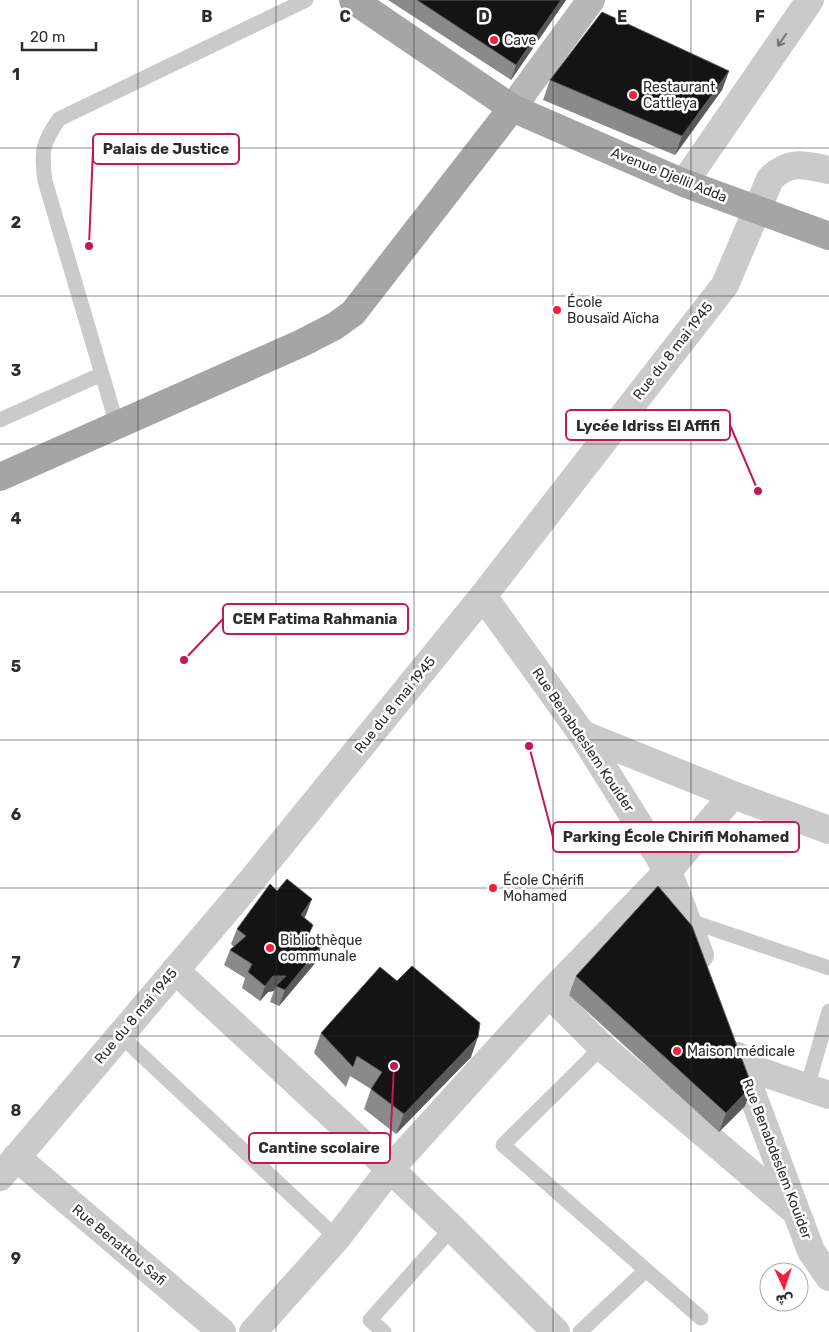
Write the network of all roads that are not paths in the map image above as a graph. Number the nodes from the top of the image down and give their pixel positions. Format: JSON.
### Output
{"nodes":[{"id":1,"x":306,"y":0,"type":"edge"},
{"id":2,"x":353,"y":0,"type":"edge"},
{"id":3,"x":591,"y":0,"type":"edge"},
{"id":4,"x":810,"y":0,"type":"edge"},
{"id":5,"x":512,"y":108,"type":"junction"},
{"id":6,"x":829,"y":170,"type":"edge"},
{"id":7,"x":684,"y":183,"type":"junction"},
{"id":8,"x":757,"y":210,"type":"junction"},
{"id":9,"x":829,"y":236,"type":"edge"},
{"id":10,"x":102,"y":374,"type":"junction"},
{"id":11,"x":0,"y":420,"type":"edge"},
{"id":12,"x":117,"y":425,"type":"junction"},
{"id":13,"x":0,"y":477,"type":"edge"},
{"id":14,"x":483,"y":596,"type":"junction"},
{"id":15,"x":582,"y":734,"type":"junction"},
{"id":16,"x":733,"y":795,"type":"junction"},
{"id":17,"x":829,"y":830,"type":"edge"},
{"id":18,"x":668,"y":870,"type":"junction"},
{"id":19,"x":687,"y":920,"type":"junction"},
{"id":20,"x":829,"y":968,"type":"edge"},
{"id":21,"x":175,"y":970,"type":"junction"},
{"id":22,"x":707,"y":975,"type":"edge"},
{"id":23,"x":549,"y":994,"type":"junction"},
{"id":24,"x":829,"y":1011,"type":"edge"},
{"id":25,"x":728,"y":1029,"type":"edge"},
{"id":26,"x":120,"y":1035,"type":"junction"},
{"id":27,"x":602,"y":1048,"type":"junction"},
{"id":28,"x":741,"y":1065,"type":"junction"},
{"id":29,"x":818,"y":1092,"type":"edge"},
{"id":30,"x":8,"y":1167,"type":"edge"},
{"id":31,"x":390,"y":1168,"type":"junction"},
{"id":32,"x":796,"y":1212,"type":"junction"},
{"id":33,"x":452,"y":1228,"type":"junction"},
{"id":34,"x":336,"y":1238,"type":"junction"},
{"id":35,"x":820,"y":1253,"type":"edge"},
{"id":36,"x":646,"y":1270,"type":"junction"},
{"id":37,"x":829,"y":1277,"type":"edge"},
{"id":38,"x":701,"y":1318,"type":"dead end"},
{"id":39,"x":222,"y":1332,"type":"edge"},
{"id":40,"x":253,"y":1332,"type":"edge"},
{"id":41,"x":384,"y":1332,"type":"edge"},
{"id":42,"x":556,"y":1332,"type":"edge"},
{"id":43,"x":580,"y":1332,"type":"edge"}],
"edges":[{"from":1,"to":10,"type":"lane"},
{"from":2,"to":5,"type":"main road","name":"Avenue Djellil Adda"},
{"from":3,"to":5,"type":"main road"},
{"from":4,"to":7,"type":"street","one_way":true},
{"from":5,"to":7,"type":"main road","name":"Avenue Djellil Adda"},
{"from":5,"to":12,"type":"main road"},
{"from":6,"to":8,"type":"street","name":"Rue du 8 mai 1945"},
{"from":7,"to":8,"type":"main road","name":"Avenue Djellil Adda"},
{"from":8,"to":9,"type":"main road","name":"Avenue Djellil Adda"},
{"from":8,"to":14,"type":"street","name":"Rue du 8 mai 1945"},
{"from":10,"to":11,"type":"lane"},
{"from":10,"to":12,"type":"lane"},
{"from":12,"to":13,"type":"main road"},
{"from":14,"to":15,"type":"street","name":"Rue Benabdeslem Kouider"},
{"from":14,"to":21,"type":"street","name":"Rue du 8 mai 1945"},
{"from":15,"to":16,"type":"street"},
{"from":15,"to":18,"type":"street","name":"Rue Benabdeslem Kouider"},
{"from":16,"to":17,"type":"street"},
{"from":16,"to":18,"type":"street"},
{"from":18,"to":19,"type":"street","name":"Rue Benabdeslem Kouider"},
{"from":18,"to":23,"type":"street"},
{"from":19,"to":20,"type":"lane"},
{"from":19,"to":22,"type":"street","name":"Rue Benabdeslem Kouider"},
{"from":21,"to":26,"type":"street","name":"Rue du 8 mai 1945"},
{"from":21,"to":31,"type":"street"},
{"from":23,"to":27,"type":"street"},
{"from":23,"to":31,"type":"street"},
{"from":24,"to":29,"type":"lane"},
{"from":25,"to":28,"type":"street","name":"Rue Benabdeslem Kouider"},
{"from":26,"to":30,"type":"street","name":"Rue du 8 mai 1945"},
{"from":26,"to":34,"type":"lane"},
{"from":27,"to":32,"type":"street"},
{"from":27,"to":36,"type":"lane"},
{"from":28,"to":29,"type":"street"},
{"from":28,"to":32,"type":"street","name":"Rue Benabdeslem Kouider"},
{"from":30,"to":39,"type":"street","name":"Rue Benattou Safi"},
{"from":31,"to":33,"type":"street"},
{"from":31,"to":34,"type":"street"},
{"from":32,"to":35,"type":"street","name":"Rue Benabdeslem Kouider"},
{"from":33,"to":41,"type":"lane"},
{"from":33,"to":42,"type":"street"},
{"from":34,"to":40,"type":"street"},
{"from":35,"to":37,"type":"street","name":"Rue Benabdeslem Kouider"},
{"from":36,"to":38,"type":"lane"},
{"from":36,"to":43,"type":"lane"}]}
